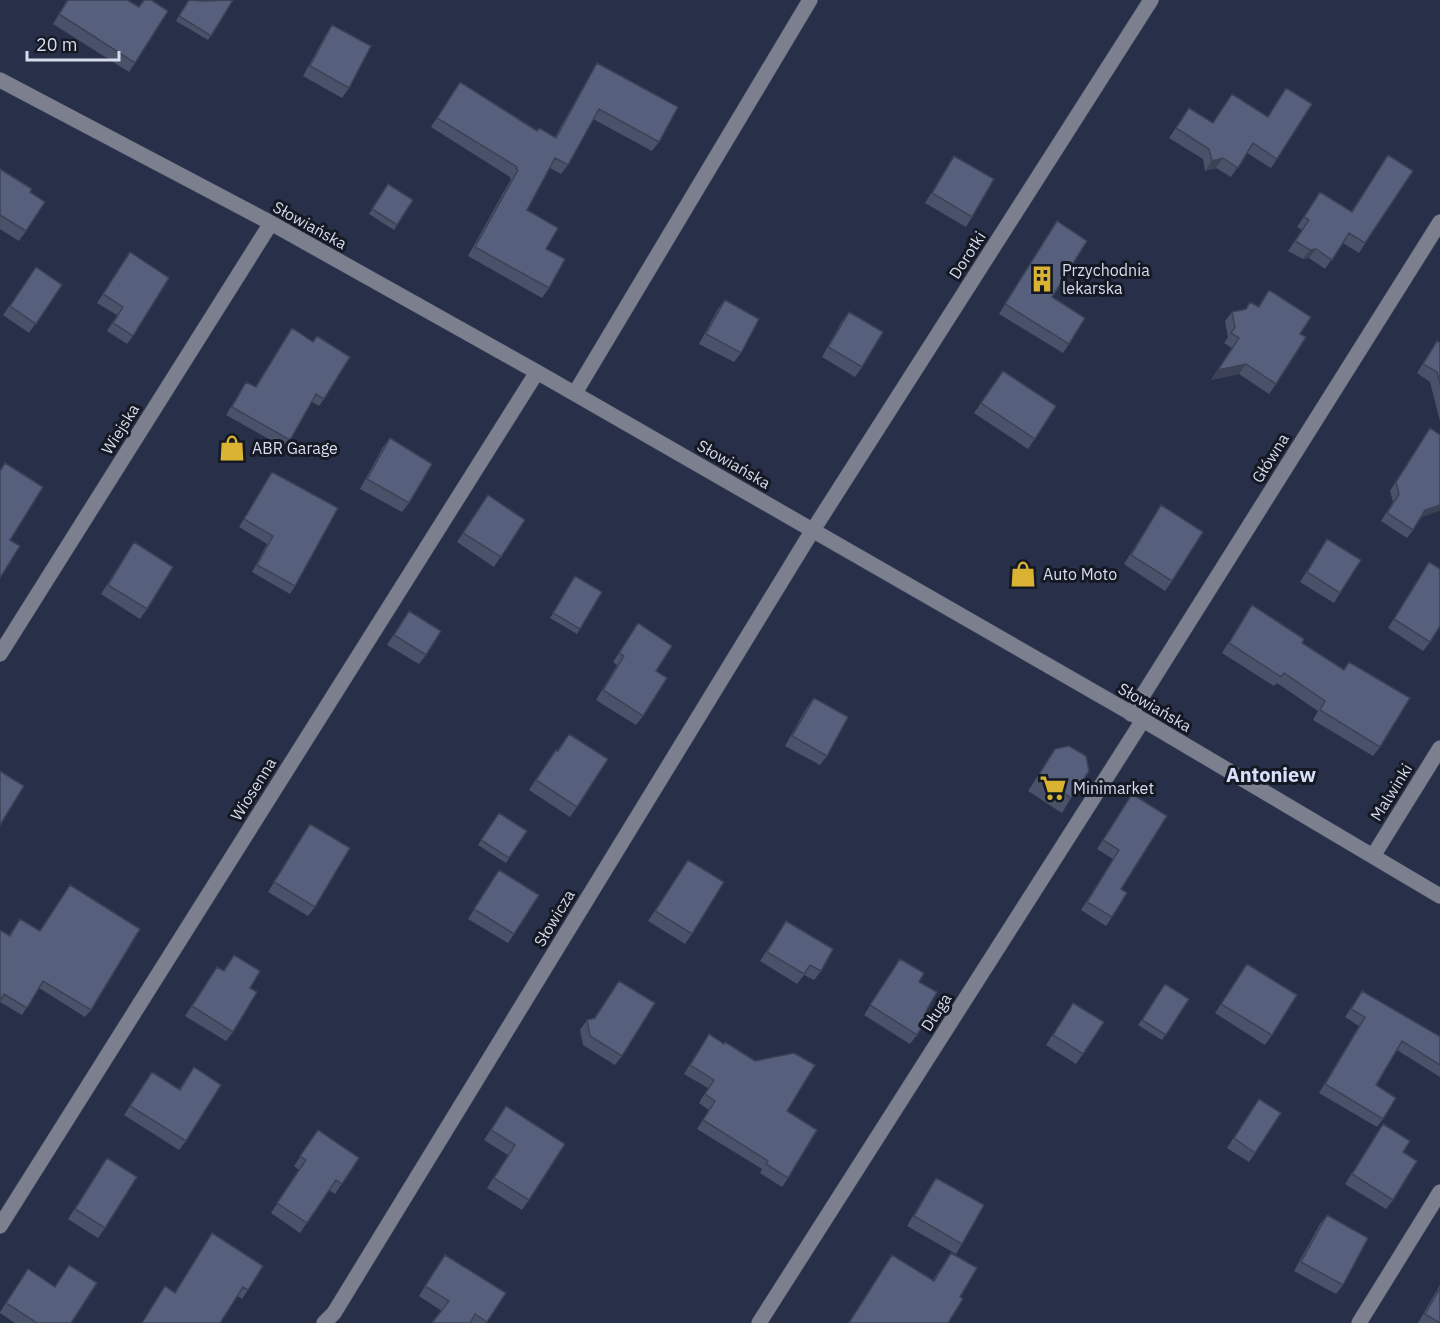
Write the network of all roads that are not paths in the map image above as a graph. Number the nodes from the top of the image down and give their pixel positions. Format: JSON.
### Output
{"nodes":[{"id":1,"x":810,"y":0,"type":"edge"},
{"id":2,"x":1151,"y":0,"type":"edge"},
{"id":3,"x":0,"y":80,"type":"edge"},
{"id":4,"x":1440,"y":222,"type":"edge"},
{"id":5,"x":271,"y":223,"type":"junction"},
{"id":6,"x":537,"y":372,"type":"junction"},
{"id":7,"x":575,"y":393,"type":"junction"},
{"id":8,"x":813,"y":530,"type":"junction"},
{"id":9,"x":0,"y":654,"type":"edge"},
{"id":10,"x":1137,"y":717,"type":"junction"},
{"id":11,"x":1440,"y":748,"type":"edge"},
{"id":12,"x":1373,"y":856,"type":"junction"},
{"id":13,"x":1440,"y":896,"type":"edge"},
{"id":14,"x":1440,"y":1192,"type":"edge"},
{"id":15,"x":0,"y":1226,"type":"edge"},
{"id":16,"x":324,"y":1323,"type":"edge"},
{"id":17,"x":759,"y":1323,"type":"edge"},
{"id":18,"x":1359,"y":1323,"type":"edge"}],
"edges":[{"from":1,"to":7,"type":"street"},
{"from":2,"to":8,"type":"street","name":"Dorotki"},
{"from":3,"to":5,"type":"street","name":"Słowiańska"},
{"from":4,"to":10,"type":"street","name":"Główna"},
{"from":5,"to":6,"type":"street","name":"Słowiańska"},
{"from":5,"to":9,"type":"street","name":"Wiejska"},
{"from":6,"to":7,"type":"street","name":"Słowiańska"},
{"from":6,"to":15,"type":"street","name":"Wiosenna"},
{"from":7,"to":8,"type":"street","name":"Słowiańska"},
{"from":8,"to":10,"type":"street","name":"Słowiańska"},
{"from":8,"to":16,"type":"street","name":"Słowicza"},
{"from":10,"to":12,"type":"street","name":"Słowiańska"},
{"from":10,"to":17,"type":"street","name":"Długa"},
{"from":11,"to":12,"type":"street","name":"Malwinki"},
{"from":12,"to":13,"type":"street","name":"Słowiańska"},
{"from":14,"to":18,"type":"street"}]}
